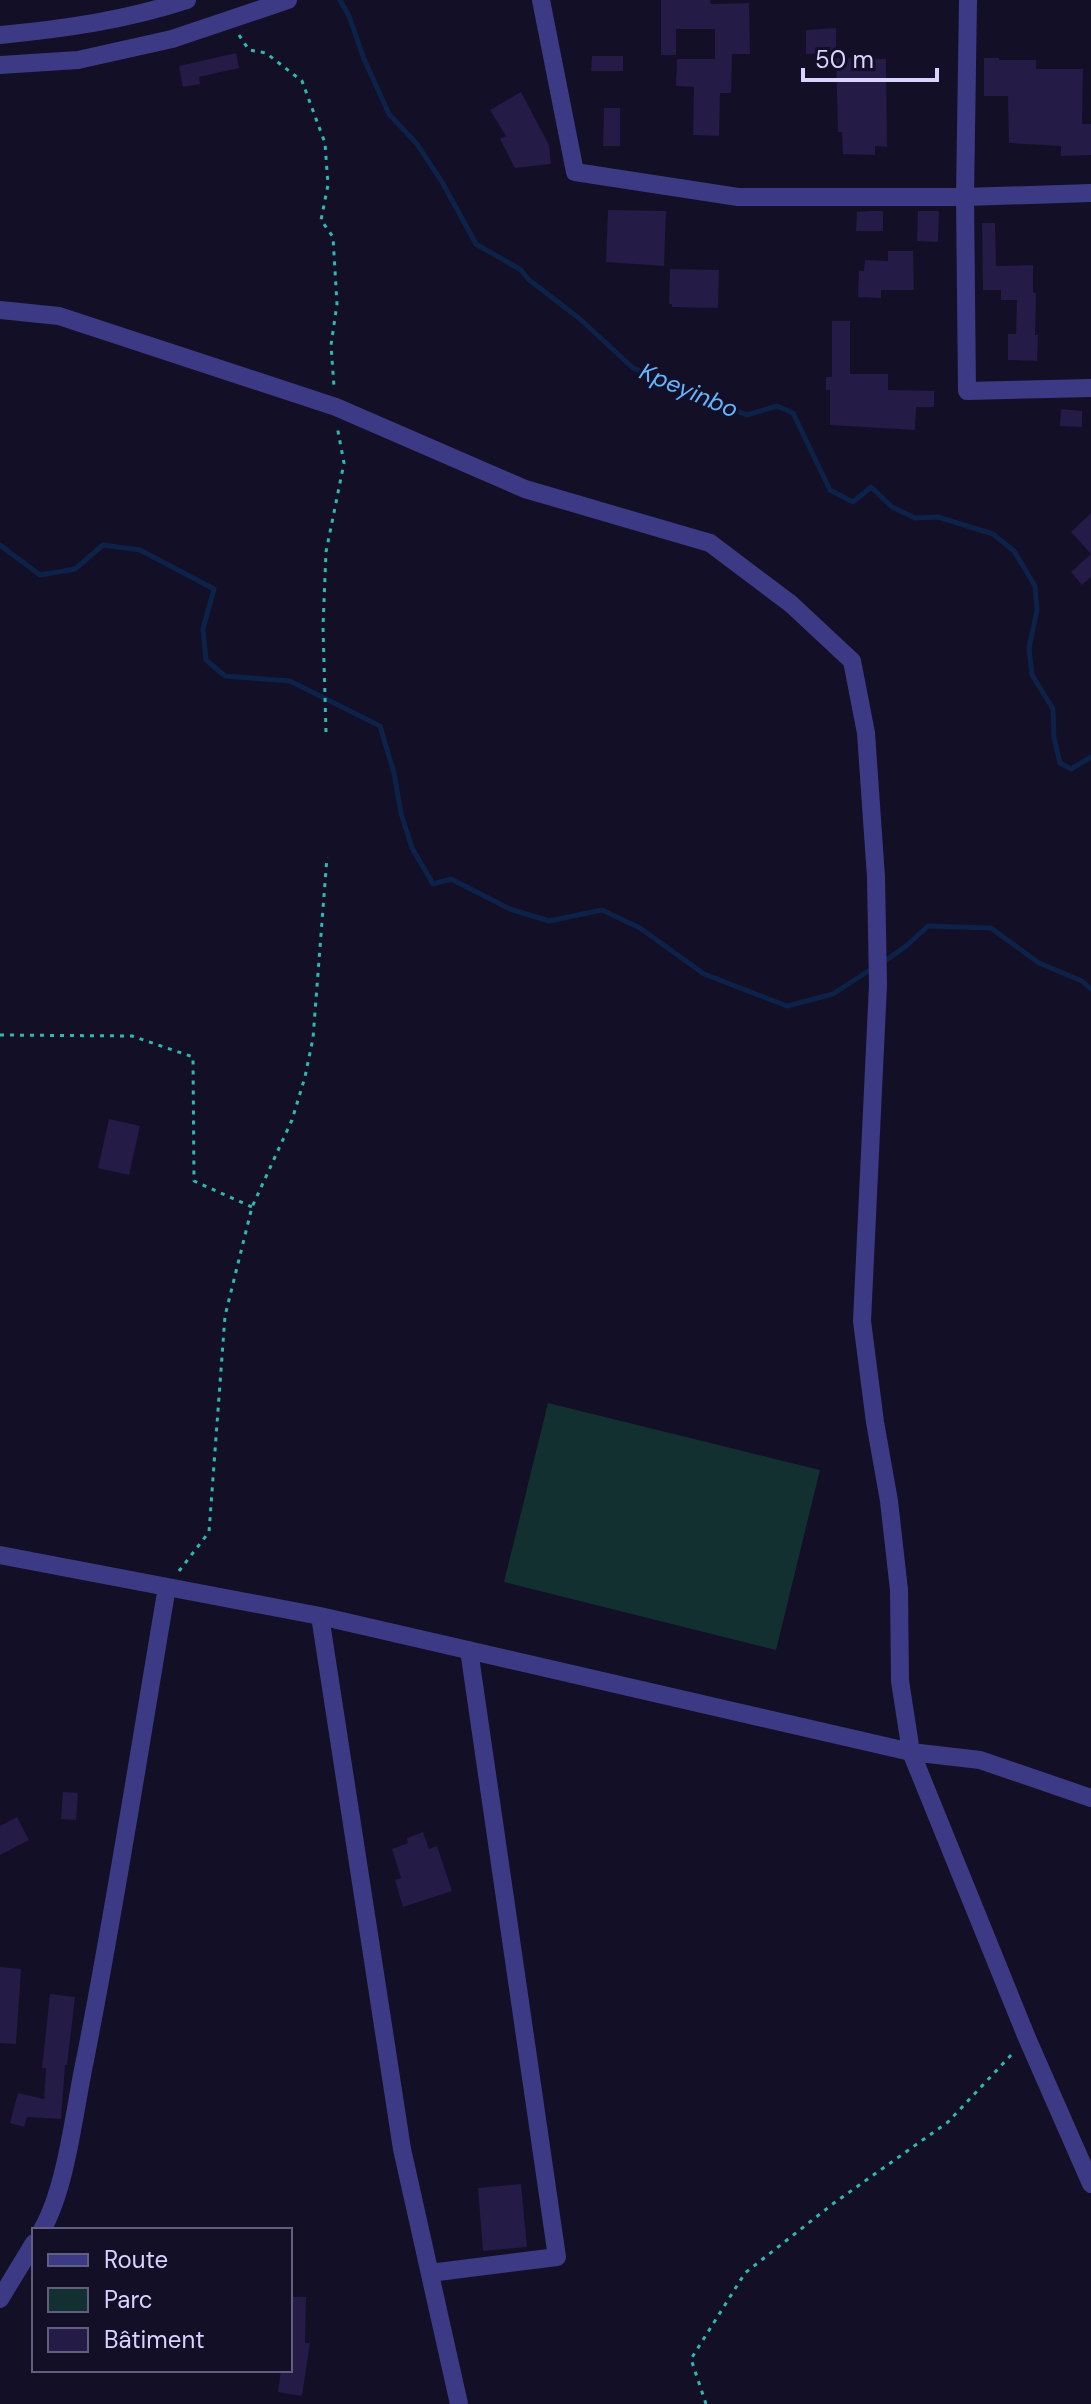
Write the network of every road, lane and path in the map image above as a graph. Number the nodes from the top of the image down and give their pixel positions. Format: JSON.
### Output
{"nodes":[{"id":1,"x":187,"y":0,"type":"edge"},
{"id":2,"x":288,"y":0,"type":"edge"},
{"id":3,"x":541,"y":0,"type":"edge"},
{"id":4,"x":968,"y":0,"type":"edge"},
{"id":5,"x":234,"y":18,"type":"junction"},
{"id":6,"x":0,"y":35,"type":"edge"},
{"id":7,"x":0,"y":65,"type":"edge"},
{"id":8,"x":1091,"y":193,"type":"edge"},
{"id":9,"x":965,"y":197,"type":"junction"},
{"id":10,"x":0,"y":310,"type":"edge"},
{"id":11,"x":1091,"y":388,"type":"edge"},
{"id":12,"x":336,"y":407,"type":"junction"},
{"id":13,"x":326,"y":732,"type":"dead end"},
{"id":14,"x":327,"y":857,"type":"dead end"},
{"id":15,"x":0,"y":1035,"type":"edge"},
{"id":16,"x":252,"y":1207,"type":"junction"},
{"id":17,"x":0,"y":1555,"type":"edge"},
{"id":18,"x":167,"y":1587,"type":"junction"},
{"id":19,"x":320,"y":1616,"type":"junction"},
{"id":20,"x":469,"y":1650,"type":"junction"},
{"id":21,"x":911,"y":1752,"type":"junction"},
{"id":22,"x":1091,"y":1798,"type":"edge"},
{"id":23,"x":1027,"y":2038,"type":"junction"},
{"id":24,"x":1091,"y":2184,"type":"edge"},
{"id":25,"x":43,"y":2228,"type":"edge"},
{"id":26,"x":32,"y":2246,"type":"edge"},
{"id":27,"x":430,"y":2273,"type":"junction"},
{"id":28,"x":0,"y":2299,"type":"edge"},
{"id":29,"x":459,"y":2404,"type":"edge"},
{"id":30,"x":706,"y":2404,"type":"edge"}],
"edges":[{"from":1,"to":6,"type":"street"},
{"from":2,"to":5,"type":"street"},
{"from":3,"to":9,"type":"street"},
{"from":4,"to":9,"type":"street"},
{"from":5,"to":7,"type":"street"},
{"from":5,"to":12,"type":"path"},
{"from":8,"to":9,"type":"street"},
{"from":9,"to":11,"type":"street"},
{"from":10,"to":12,"type":"street"},
{"from":12,"to":13,"type":"path"},
{"from":12,"to":21,"type":"street"},
{"from":14,"to":16,"type":"path"},
{"from":15,"to":16,"type":"path"},
{"from":16,"to":18,"type":"path"},
{"from":17,"to":18,"type":"street"},
{"from":18,"to":19,"type":"street"},
{"from":18,"to":25,"type":"street"},
{"from":19,"to":20,"type":"street"},
{"from":19,"to":27,"type":"street"},
{"from":20,"to":21,"type":"street"},
{"from":20,"to":27,"type":"street"},
{"from":21,"to":22,"type":"street"},
{"from":21,"to":23,"type":"street"},
{"from":23,"to":24,"type":"street"},
{"from":23,"to":30,"type":"path"},
{"from":26,"to":28,"type":"street"},
{"from":27,"to":29,"type":"street"}]}
